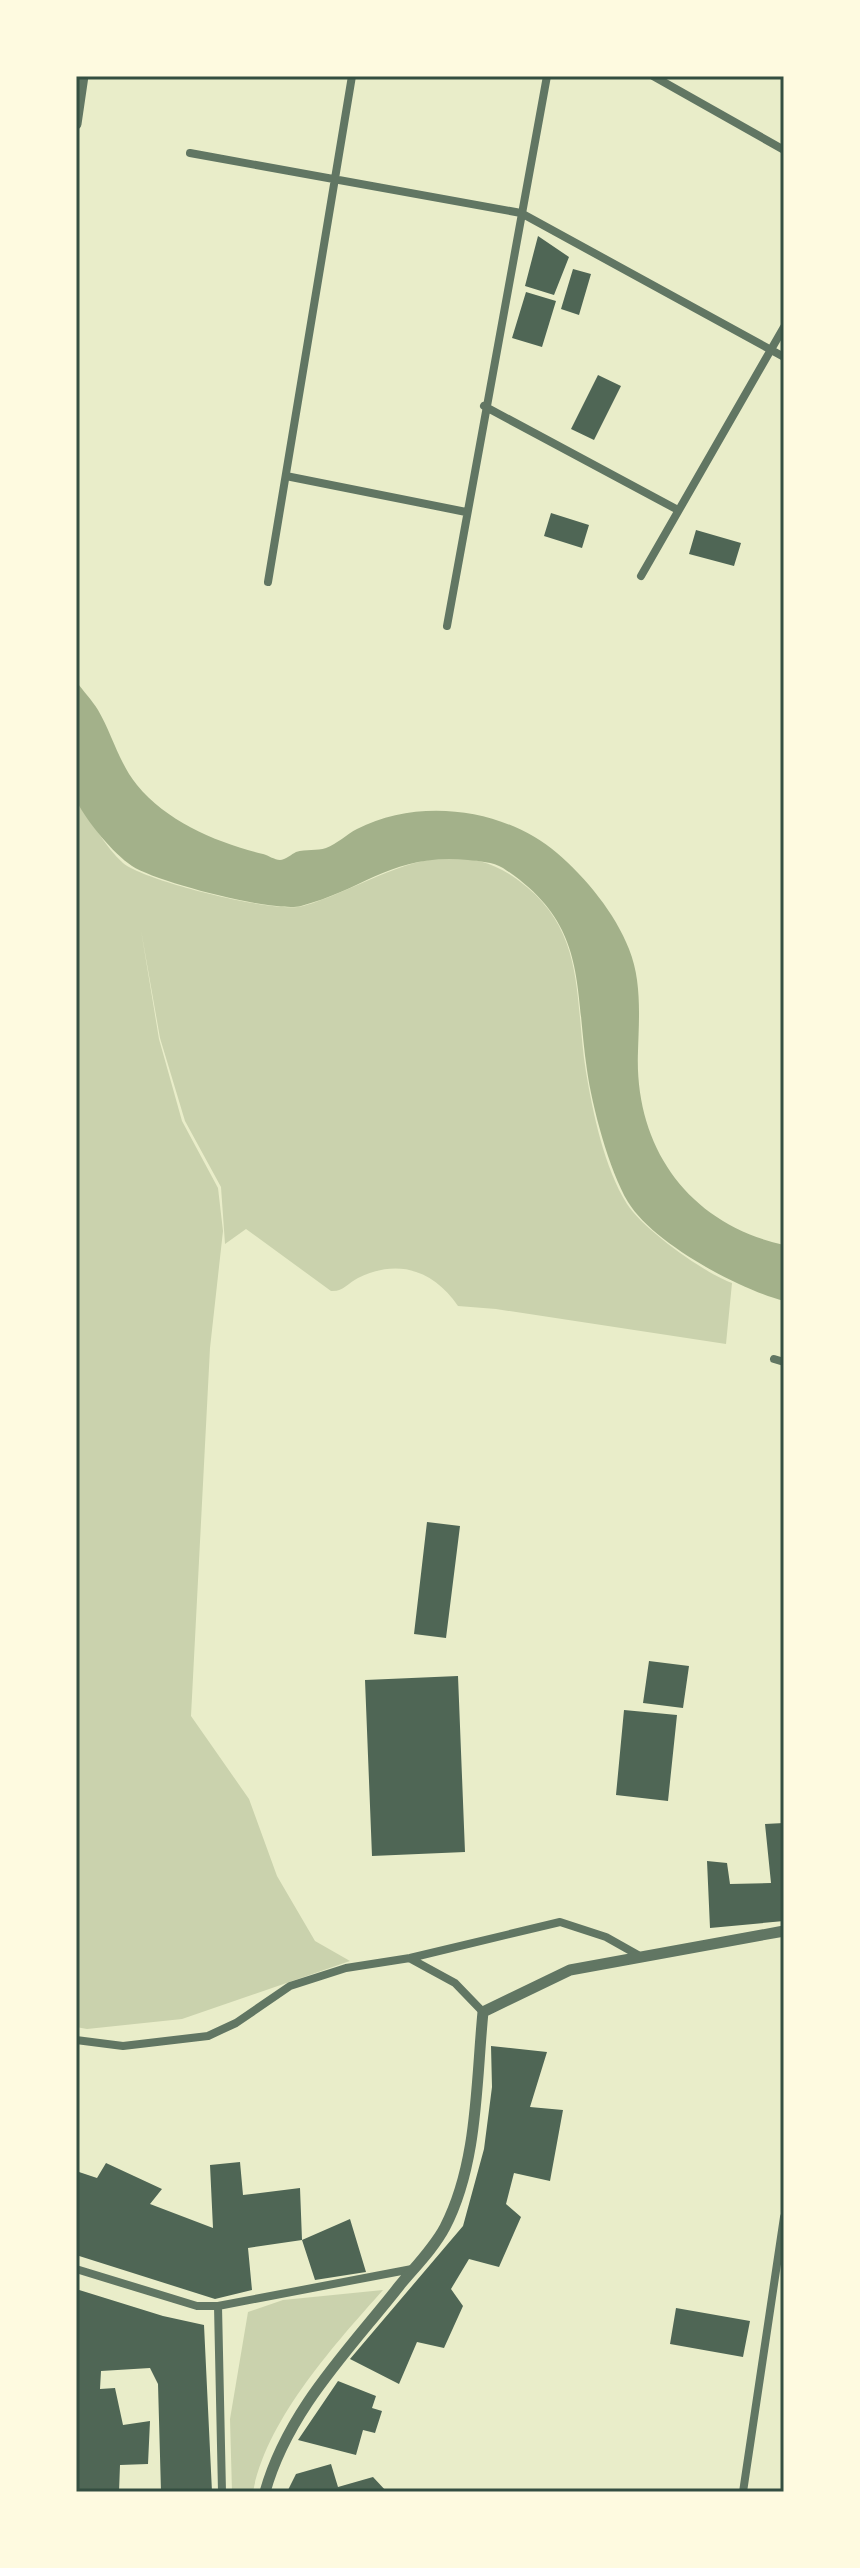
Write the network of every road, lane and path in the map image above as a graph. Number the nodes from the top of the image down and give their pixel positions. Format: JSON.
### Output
{"nodes":[{"id":1,"x":83,"y":76,"type":"edge"},
{"id":2,"x":352,"y":76,"type":"edge"},
{"id":3,"x":547,"y":76,"type":"edge"},
{"id":4,"x":653,"y":76,"type":"edge"},
{"id":5,"x":76,"y":124,"type":"edge"},
{"id":6,"x":784,"y":150,"type":"edge"},
{"id":7,"x":190,"y":153,"type":"dead end"},
{"id":8,"x":335,"y":180,"type":"junction"},
{"id":9,"x":521,"y":213,"type":"junction"},
{"id":10,"x":784,"y":327,"type":"edge"},
{"id":11,"x":771,"y":350,"type":"junction"},
{"id":12,"x":784,"y":357,"type":"edge"},
{"id":13,"x":484,"y":406,"type":"junction"},
{"id":14,"x":286,"y":476,"type":"junction"},
{"id":15,"x":678,"y":510,"type":"junction"},
{"id":16,"x":466,"y":512,"type":"junction"},
{"id":17,"x":641,"y":576,"type":"dead end"},
{"id":18,"x":268,"y":582,"type":"dead end"},
{"id":19,"x":447,"y":626,"type":"dead end"},
{"id":20,"x":774,"y":1359,"type":"dead end"},
{"id":21,"x":784,"y":1362,"type":"edge"},
{"id":22,"x":784,"y":1931,"type":"edge"},
{"id":23,"x":638,"y":1955,"type":"junction"},
{"id":24,"x":410,"y":1958,"type":"junction"},
{"id":25,"x":483,"y":2012,"type":"junction"},
{"id":26,"x":76,"y":2040,"type":"edge"},
{"id":27,"x":784,"y":2217,"type":"edge"},
{"id":28,"x":76,"y":2269,"type":"edge"},
{"id":29,"x":413,"y":2269,"type":"junction"},
{"id":30,"x":218,"y":2306,"type":"junction"},
{"id":31,"x":222,"y":2492,"type":"edge"},
{"id":32,"x":265,"y":2492,"type":"edge"},
{"id":33,"x":743,"y":2492,"type":"edge"}],
"edges":[{"from":1,"to":5,"type":"street"},
{"from":2,"to":8,"type":"street"},
{"from":3,"to":9,"type":"street"},
{"from":4,"to":6,"type":"street"},
{"from":7,"to":8,"type":"street"},
{"from":8,"to":9,"type":"street"},
{"from":8,"to":14,"type":"street"},
{"from":9,"to":11,"type":"street"},
{"from":9,"to":13,"type":"street"},
{"from":10,"to":11,"type":"street"},
{"from":11,"to":12,"type":"street"},
{"from":11,"to":15,"type":"street"},
{"from":13,"to":15,"type":"street"},
{"from":13,"to":16,"type":"street"},
{"from":14,"to":16,"type":"street"},
{"from":14,"to":18,"type":"street"},
{"from":15,"to":17,"type":"street"},
{"from":16,"to":19,"type":"street"},
{"from":20,"to":21,"type":"street"},
{"from":22,"to":23,"type":"street"},
{"from":23,"to":24,"type":"street"},
{"from":23,"to":25,"type":"street"},
{"from":24,"to":25,"type":"street"},
{"from":24,"to":26,"type":"street"},
{"from":25,"to":29,"type":"street"},
{"from":27,"to":33,"type":"street"},
{"from":28,"to":30,"type":"street"},
{"from":29,"to":30,"type":"street"},
{"from":29,"to":32,"type":"street"},
{"from":30,"to":31,"type":"street"}]}
